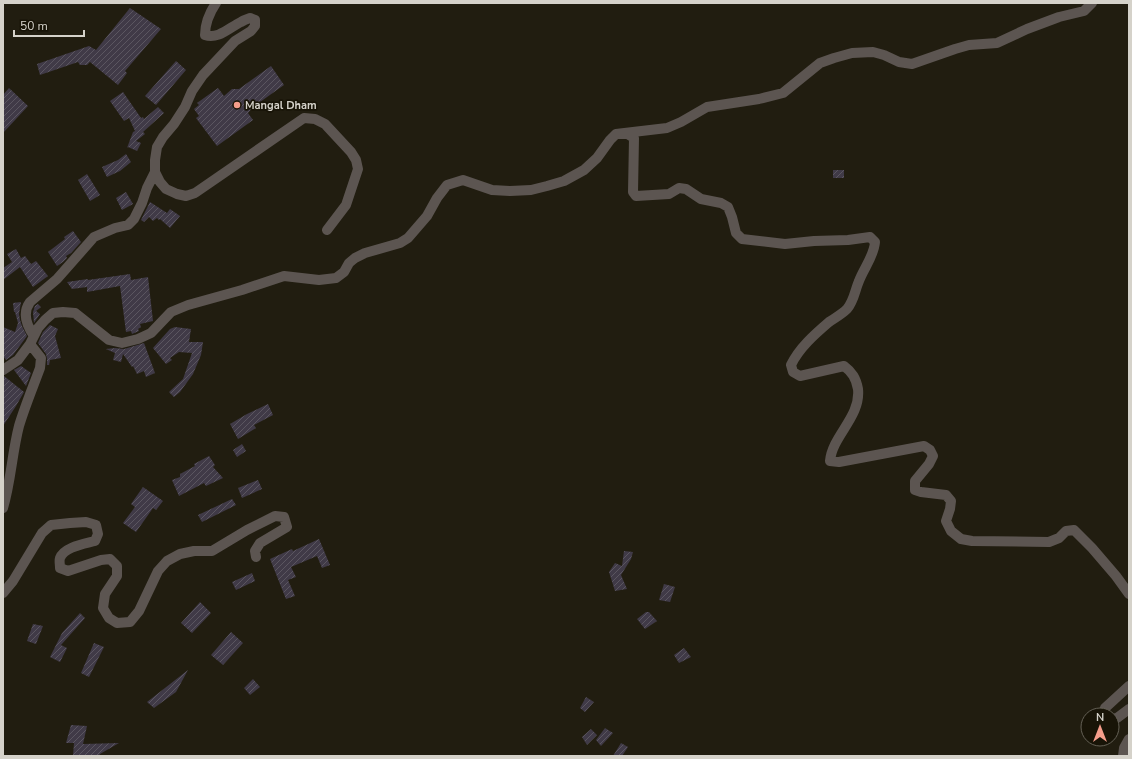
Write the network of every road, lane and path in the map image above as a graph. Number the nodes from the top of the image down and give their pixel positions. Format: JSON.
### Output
{"nodes":[{"id":1,"x":216,"y":3,"type":"edge"},
{"id":2,"x":1092,"y":3,"type":"edge"},
{"id":3,"x":626,"y":133,"type":"junction"},
{"id":4,"x":155,"y":172,"type":"junction"},
{"id":5,"x":327,"y":230,"type":"dead end"},
{"id":6,"x":32,"y":340,"type":"junction"},
{"id":7,"x":3,"y":370,"type":"edge"},
{"id":8,"x":3,"y":508,"type":"edge"},
{"id":9,"x":256,"y":557,"type":"dead end"},
{"id":10,"x":3,"y":593,"type":"edge"},
{"id":11,"x":1129,"y":594,"type":"edge"},
{"id":12,"x":1129,"y":686,"type":"edge"},
{"id":13,"x":1106,"y":707,"type":"edge"},
{"id":14,"x":1129,"y":709,"type":"edge"},
{"id":15,"x":1120,"y":716,"type":"edge"},
{"id":16,"x":1129,"y":739,"type":"edge"},
{"id":17,"x":1123,"y":756,"type":"edge"}],
"edges":[{"from":1,"to":4,"type":"street"},
{"from":2,"to":3,"type":"street"},
{"from":3,"to":6,"type":"street"},
{"from":3,"to":11,"type":"street"},
{"from":4,"to":5,"type":"street"},
{"from":4,"to":6,"type":"street"},
{"from":6,"to":7,"type":"street"},
{"from":6,"to":8,"type":"street"},
{"from":9,"to":10,"type":"street"},
{"from":12,"to":13,"type":"street"},
{"from":14,"to":15,"type":"street"},
{"from":16,"to":17,"type":"street"}]}
